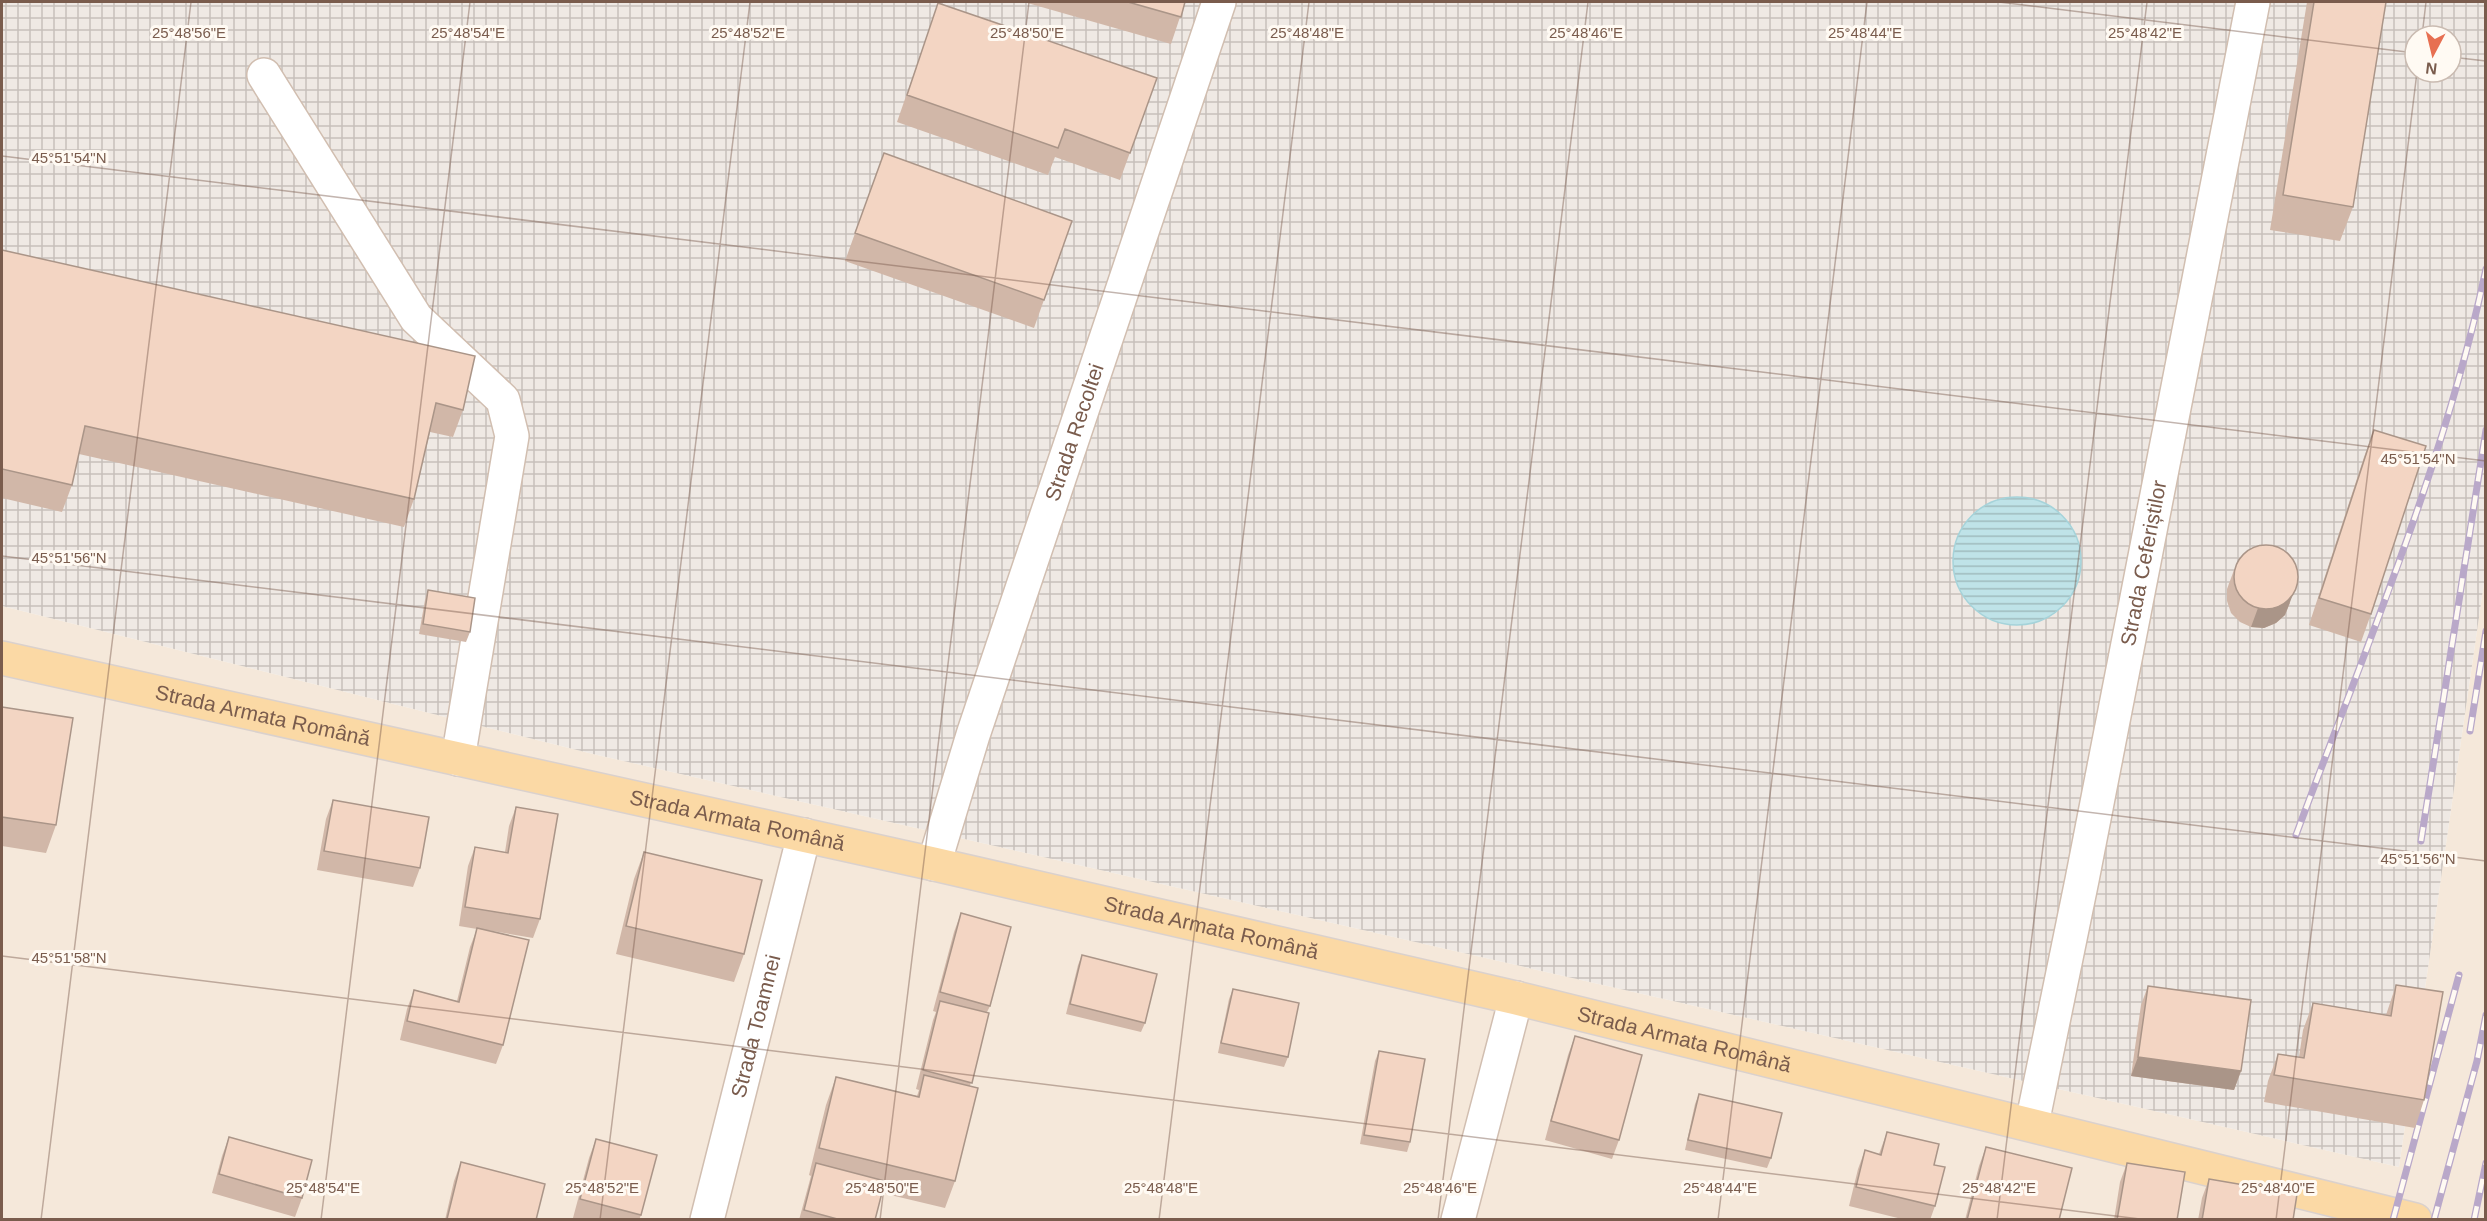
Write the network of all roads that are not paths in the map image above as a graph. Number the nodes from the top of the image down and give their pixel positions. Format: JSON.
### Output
{"nodes":[{"id":1,"x":1219,"y":2,"type":"edge"},
{"id":2,"x":2253,"y":2,"type":"edge"},
{"id":3,"x":264,"y":75,"type":"dead end"},
{"id":4,"x":2,"y":658,"type":"edge"},
{"id":5,"x":458,"y":759,"type":"junction"},
{"id":6,"x":804,"y":835,"type":"junction"},
{"id":7,"x":934,"y":864,"type":"junction"},
{"id":8,"x":1516,"y":998,"type":"junction"},
{"id":9,"x":2032,"y":1124,"type":"junction"},
{"id":10,"x":707,"y":1220,"type":"edge"},
{"id":11,"x":1458,"y":1220,"type":"edge"},
{"id":12,"x":2415,"y":1220,"type":"edge"}],
"edges":[{"from":1,"to":7,"type":"street","name":"Strada Recoltei"},
{"from":2,"to":9,"type":"street","name":"Strada Ceferiștilor"},
{"from":3,"to":5,"type":"street"},
{"from":4,"to":5,"type":"main road","name":"Strada Armata Română"},
{"from":5,"to":6,"type":"main road","name":"Strada Armata Română"},
{"from":6,"to":7,"type":"main road","name":"Strada Armata Română"},
{"from":6,"to":10,"type":"street","name":"Strada Toamnei"},
{"from":7,"to":8,"type":"main road","name":"Strada Armata Română"},
{"from":8,"to":9,"type":"main road","name":"Strada Armata Română"},
{"from":8,"to":11,"type":"street"},
{"from":9,"to":12,"type":"main road","name":"Strada Armata Română"}]}
